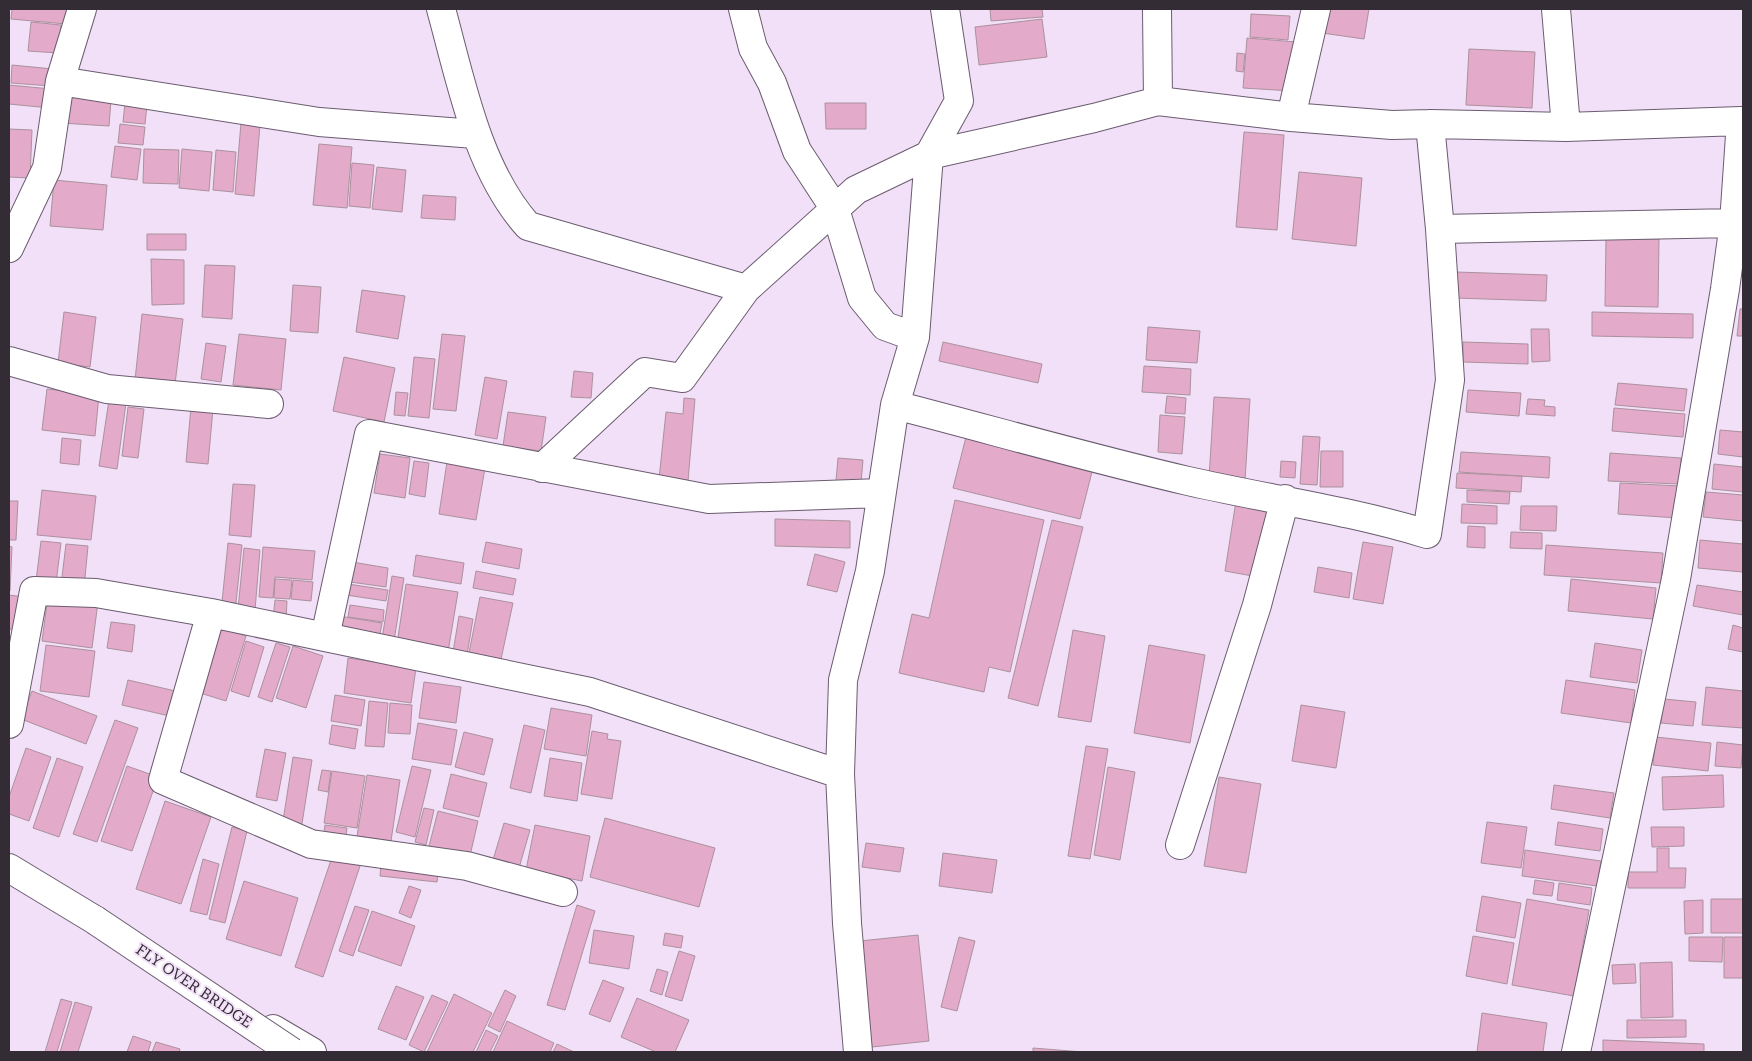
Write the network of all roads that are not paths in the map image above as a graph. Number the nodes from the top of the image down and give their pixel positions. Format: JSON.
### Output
{"nodes":[{"id":1,"x":82,"y":9,"type":"edge"},
{"id":2,"x":441,"y":9,"type":"edge"},
{"id":3,"x":744,"y":9,"type":"edge"},
{"id":4,"x":944,"y":9,"type":"edge"},
{"id":5,"x":1157,"y":9,"type":"edge"},
{"id":6,"x":1316,"y":9,"type":"edge"},
{"id":7,"x":1556,"y":9,"type":"edge"},
{"id":8,"x":60,"y":81,"type":"junction"},
{"id":9,"x":1158,"y":101,"type":"junction"},
{"id":10,"x":1291,"y":117,"type":"junction"},
{"id":11,"x":1742,"y":118,"type":"edge"},
{"id":12,"x":1430,"y":124,"type":"junction"},
{"id":13,"x":1566,"y":127,"type":"junction"},
{"id":14,"x":475,"y":134,"type":"junction"},
{"id":15,"x":929,"y":155,"type":"junction"},
{"id":16,"x":836,"y":209,"type":"junction"},
{"id":17,"x":1734,"y":223,"type":"junction"},
{"id":18,"x":1440,"y":229,"type":"junction"},
{"id":19,"x":9,"y":248,"type":"edge"},
{"id":20,"x":746,"y":288,"type":"junction"},
{"id":21,"x":915,"y":337,"type":"junction"},
{"id":22,"x":9,"y":361,"type":"edge"},
{"id":23,"x":269,"y":404,"type":"dead end"},
{"id":24,"x":895,"y":405,"type":"junction"},
{"id":25,"x":542,"y":468,"type":"junction"},
{"id":26,"x":881,"y":493,"type":"junction"},
{"id":27,"x":1285,"y":499,"type":"junction"},
{"id":28,"x":211,"y":613,"type":"junction"},
{"id":29,"x":325,"y":636,"type":"junction"},
{"id":30,"x":9,"y":724,"type":"edge"},
{"id":31,"x":840,"y":774,"type":"junction"},
{"id":32,"x":1180,"y":845,"type":"dead end"},
{"id":33,"x":9,"y":868,"type":"edge"},
{"id":34,"x":35,"y":883,"type":"junction"},
{"id":35,"x":563,"y":892,"type":"dead end"},
{"id":36,"x":292,"y":1052,"type":"edge"},
{"id":37,"x":312,"y":1052,"type":"edge"},
{"id":38,"x":858,"y":1052,"type":"edge"},
{"id":39,"x":1576,"y":1052,"type":"edge"}],
"edges":[{"from":1,"to":8,"type":"street"},
{"from":2,"to":14,"type":"street"},
{"from":3,"to":16,"type":"street"},
{"from":4,"to":15,"type":"street"},
{"from":5,"to":9,"type":"street"},
{"from":6,"to":10,"type":"street"},
{"from":7,"to":13,"type":"street"},
{"from":8,"to":14,"type":"street"},
{"from":8,"to":19,"type":"street"},
{"from":9,"to":10,"type":"street"},
{"from":9,"to":15,"type":"street"},
{"from":10,"to":12,"type":"street"},
{"from":11,"to":13,"type":"street"},
{"from":11,"to":17,"type":"street"},
{"from":12,"to":13,"type":"street"},
{"from":12,"to":18,"type":"street"},
{"from":14,"to":20,"type":"street"},
{"from":15,"to":16,"type":"street"},
{"from":15,"to":21,"type":"street"},
{"from":16,"to":20,"type":"street"},
{"from":16,"to":21,"type":"street"},
{"from":17,"to":18,"type":"street"},
{"from":17,"to":39,"type":"street"},
{"from":18,"to":27,"type":"street"},
{"from":20,"to":25,"type":"street"},
{"from":21,"to":24,"type":"street"},
{"from":22,"to":23,"type":"street"},
{"from":24,"to":26,"type":"street"},
{"from":24,"to":27,"type":"street"},
{"from":25,"to":26,"type":"street"},
{"from":25,"to":29,"type":"street"},
{"from":26,"to":31,"type":"street"},
{"from":27,"to":32,"type":"street"},
{"from":28,"to":29,"type":"street"},
{"from":28,"to":30,"type":"street"},
{"from":28,"to":35,"type":"street"},
{"from":29,"to":31,"type":"street"},
{"from":31,"to":38,"type":"street"},
{"from":33,"to":34,"type":"street"},
{"from":34,"to":36,"type":"street","name":"FLY OVER BRIDGE","bridge":true},
{"from":34,"to":37,"type":"street"}]}
